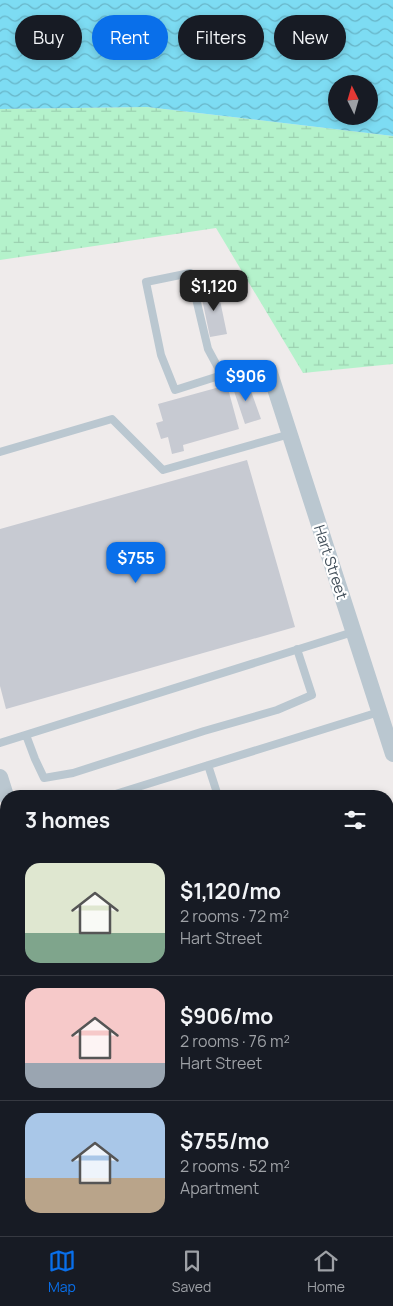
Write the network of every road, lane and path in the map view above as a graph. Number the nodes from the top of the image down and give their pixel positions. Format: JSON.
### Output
{"nodes":[{"id":1,"x":269,"y":370,"type":"joint"},
{"id":2,"x":222,"y":374,"type":"junction"},
{"id":3,"x":290,"y":434,"type":"junction"},
{"id":4,"x":0,"y":452,"type":"edge"},
{"id":5,"x":353,"y":632,"type":"junction"},
{"id":6,"x":296,"y":650,"type":"junction"},
{"id":7,"x":379,"y":712,"type":"junction"},
{"id":8,"x":26,"y":735,"type":"junction"},
{"id":9,"x":0,"y":743,"type":"edge"},
{"id":10,"x":393,"y":754,"type":"edge"},
{"id":11,"x":208,"y":765,"type":"junction"},
{"id":12,"x":0,"y":777,"type":"edge"},
{"id":13,"x":4,"y":790,"type":"edge"},
{"id":14,"x":128,"y":790,"type":"edge"},
{"id":15,"x":216,"y":790,"type":"edge"}],
"edges":[{"from":1,"to":2,"type":"lane"},
{"from":1,"to":3,"type":"street","name":"Hart Street"},
{"from":2,"to":2,"type":"lane"},
{"from":3,"to":4,"type":"lane"},
{"from":3,"to":5,"type":"street","name":"Hart Street"},
{"from":5,"to":6,"type":"lane"},
{"from":5,"to":7,"type":"street","name":"Hart Street"},
{"from":6,"to":8,"type":"lane"},
{"from":6,"to":8,"type":"lane"},
{"from":7,"to":10,"type":"street","name":"Hart Street"},
{"from":7,"to":11,"type":"lane"},
{"from":8,"to":9,"type":"lane"},
{"from":11,"to":14,"type":"lane"},
{"from":11,"to":15,"type":"lane"},
{"from":12,"to":13,"type":"street"}]}
